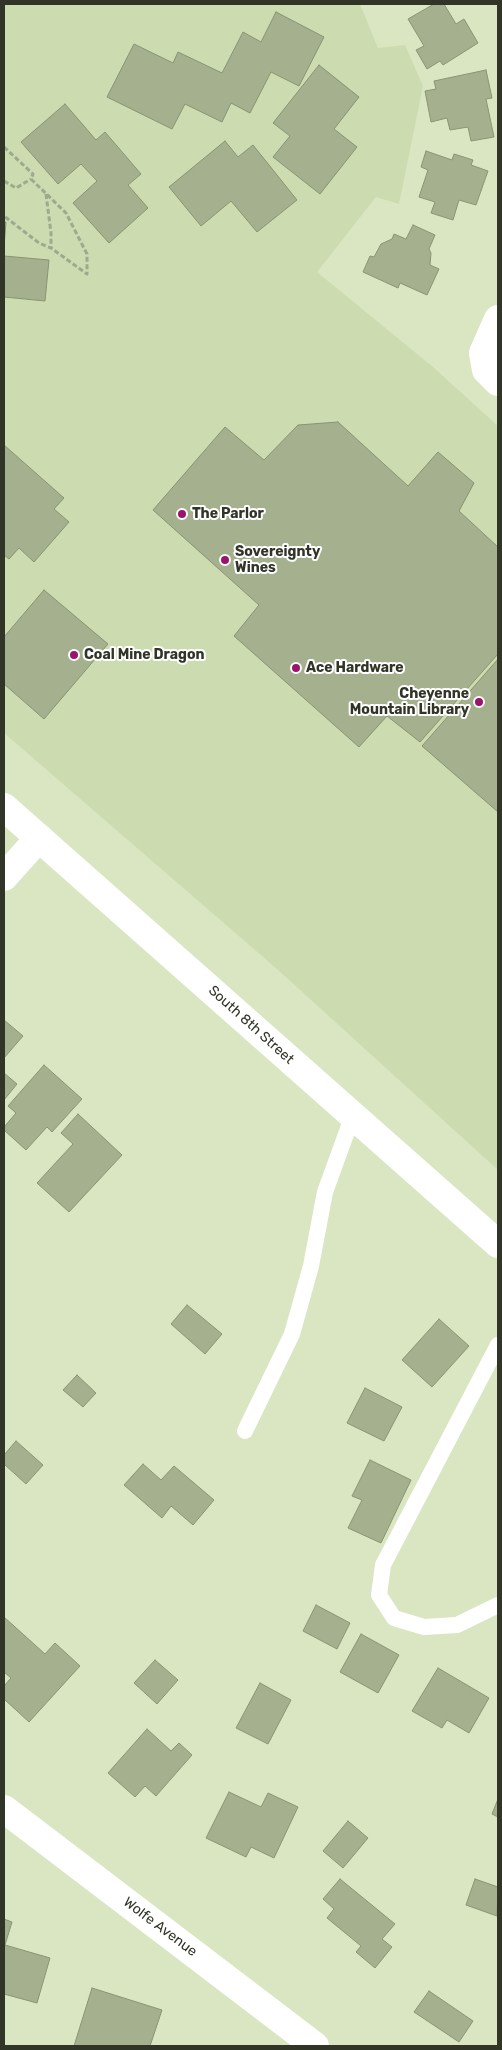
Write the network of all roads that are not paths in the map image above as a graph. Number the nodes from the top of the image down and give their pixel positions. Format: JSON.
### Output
{"nodes":[{"id":1,"x":498,"y":319,"type":"edge"},
{"id":2,"x":498,"y":382,"type":"edge"},
{"id":3,"x":4,"y":807,"type":"edge"},
{"id":4,"x":39,"y":838,"type":"junction"},
{"id":5,"x":4,"y":877,"type":"edge"},
{"id":6,"x":353,"y":1115,"type":"junction"},
{"id":7,"x":498,"y":1244,"type":"edge"},
{"id":8,"x":498,"y":1345,"type":"edge"},
{"id":9,"x":245,"y":1431,"type":"dead end"},
{"id":10,"x":498,"y":1605,"type":"edge"},
{"id":11,"x":4,"y":1809,"type":"edge"},
{"id":12,"x":315,"y":2046,"type":"edge"}],
"edges":[{"from":1,"to":2,"type":"main road"},
{"from":3,"to":4,"type":"main road","name":"South 8th Street"},
{"from":4,"to":5,"type":"main road"},
{"from":4,"to":6,"type":"main road","name":"South 8th Street"},
{"from":6,"to":7,"type":"main road","name":"South 8th Street"},
{"from":6,"to":9,"type":"lane"},
{"from":8,"to":10,"type":"lane"},
{"from":11,"to":12,"type":"main road","name":"Wolfe Avenue"}]}
